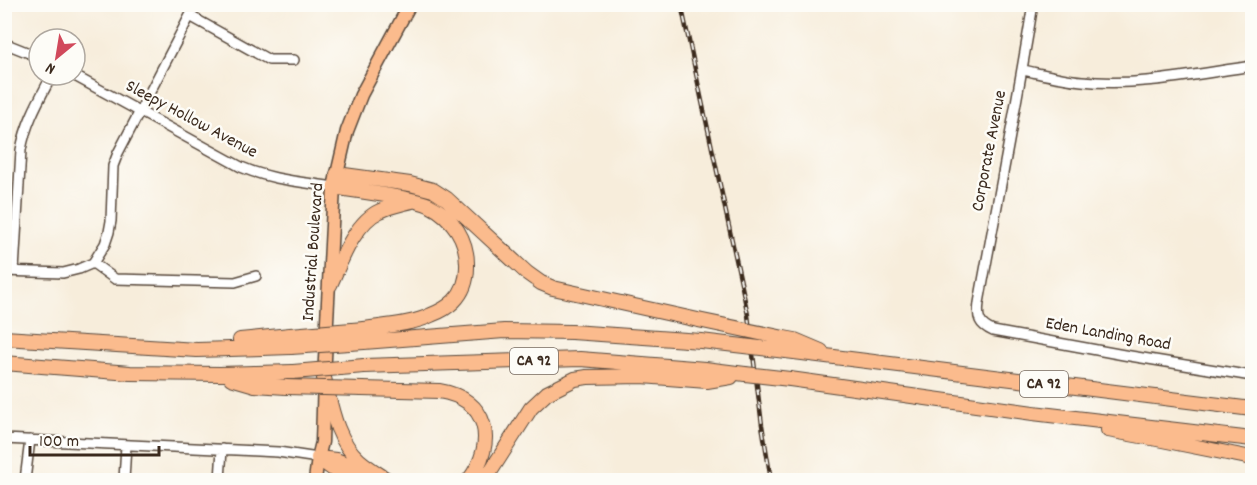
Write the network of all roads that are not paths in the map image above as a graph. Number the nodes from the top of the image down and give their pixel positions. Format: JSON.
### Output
{"nodes":[{"id":1,"x":196,"y":4,"type":"edge"},
{"id":2,"x":410,"y":4,"type":"edge"},
{"id":3,"x":1033,"y":4,"type":"edge"},
{"id":4,"x":190,"y":16,"type":"junction"},
{"id":5,"x":4,"y":43,"type":"edge"},
{"id":6,"x":27,"y":52,"type":"edge"},
{"id":7,"x":294,"y":60,"type":"dead end"},
{"id":8,"x":1252,"y":66,"type":"edge"},
{"id":9,"x":1023,"y":70,"type":"junction"},
{"id":10,"x":87,"y":83,"type":"edge"},
{"id":11,"x":46,"y":87,"type":"edge"},
{"id":12,"x":139,"y":111,"type":"junction"},
{"id":13,"x":336,"y":180,"type":"junction"},
{"id":14,"x":414,"y":200,"type":"junction"},
{"id":15,"x":93,"y":263,"type":"junction"},
{"id":16,"x":9,"y":271,"type":"edge"},
{"id":17,"x":256,"y":276,"type":"dead end"},
{"id":18,"x":330,"y":285,"type":"junction"},
{"id":19,"x":979,"y":303,"type":"joint"},
{"id":20,"x":364,"y":336,"type":"junction"},
{"id":21,"x":4,"y":338,"type":"edge"},
{"id":22,"x":785,"y":345,"type":"junction"},
{"id":23,"x":4,"y":363,"type":"edge"},
{"id":24,"x":220,"y":374,"type":"junction"},
{"id":25,"x":706,"y":375,"type":"junction"},
{"id":26,"x":1252,"y":376,"type":"edge"},
{"id":27,"x":324,"y":378,"type":"junction"},
{"id":28,"x":1252,"y":409,"type":"edge"},
{"id":29,"x":1033,"y":413,"type":"junction"},
{"id":30,"x":4,"y":439,"type":"edge"},
{"id":31,"x":1252,"y":439,"type":"edge"},
{"id":32,"x":30,"y":440,"type":"junction"},
{"id":33,"x":126,"y":445,"type":"junction"},
{"id":34,"x":222,"y":449,"type":"junction"},
{"id":35,"x":318,"y":458,"type":"junction"},
{"id":36,"x":1252,"y":458,"type":"edge"},
{"id":37,"x":25,"y":480,"type":"edge"},
{"id":38,"x":124,"y":480,"type":"edge"},
{"id":39,"x":220,"y":480,"type":"edge"},
{"id":40,"x":315,"y":480,"type":"edge"},
{"id":41,"x":357,"y":480,"type":"edge"},
{"id":42,"x":387,"y":480,"type":"edge"},
{"id":43,"x":469,"y":480,"type":"edge"},
{"id":44,"x":485,"y":480,"type":"edge"}],
"edges":[{"from":1,"to":4,"type":"street"},
{"from":2,"to":13,"type":"main road","name":"Industrial Boulevard"},
{"from":3,"to":9,"type":"street","name":"Corporate Avenue"},
{"from":4,"to":7,"type":"street"},
{"from":4,"to":12,"type":"street"},
{"from":5,"to":6,"type":"street"},
{"from":8,"to":9,"type":"street"},
{"from":9,"to":19,"type":"street","name":"Corporate Avenue"},
{"from":10,"to":12,"type":"street","name":"Sleepy Hollow Avenue"},
{"from":11,"to":16,"type":"street"},
{"from":12,"to":13,"type":"street","name":"Sleepy Hollow Avenue"},
{"from":12,"to":15,"type":"street"},
{"from":13,"to":14,"type":"highway"},
{"from":13,"to":18,"type":"main road","name":"Industrial Boulevard"},
{"from":13,"to":22,"type":"highway","bridge":true},
{"from":14,"to":18,"type":"highway"},
{"from":14,"to":20,"type":"highway"},
{"from":15,"to":16,"type":"street"},
{"from":15,"to":17,"type":"street"},
{"from":18,"to":27,"type":"main road","name":"Industrial Boulevard"},
{"from":19,"to":26,"type":"street","name":"Eden Landing Road"},
{"from":20,"to":21,"type":"highway","number":"CA 92","bridge":true},
{"from":20,"to":22,"type":"highway","number":"CA 92","bridge":true},
{"from":22,"to":28,"type":"highway","number":"CA 92"},
{"from":23,"to":24,"type":"highway","number":"CA 92"},
{"from":24,"to":25,"type":"highway","number":"CA 92","bridge":true},
{"from":24,"to":43,"type":"highway","bridge":true},
{"from":25,"to":29,"type":"highway","number":"CA 92","bridge":true},
{"from":25,"to":44,"type":"highway"},
{"from":27,"to":35,"type":"main road","name":"Industrial Boulevard"},
{"from":27,"to":42,"type":"highway"},
{"from":29,"to":31,"type":"highway","number":"CA 92"},
{"from":29,"to":36,"type":"highway"},
{"from":30,"to":32,"type":"street"},
{"from":32,"to":33,"type":"street"},
{"from":32,"to":37,"type":"street"},
{"from":33,"to":34,"type":"street"},
{"from":33,"to":38,"type":"street"},
{"from":34,"to":35,"type":"street"},
{"from":34,"to":39,"type":"street"},
{"from":35,"to":40,"type":"main road","name":"Industrial Boulevard"},
{"from":35,"to":41,"type":"highway"},
{"from":35,"to":42,"type":"highway"}]}
